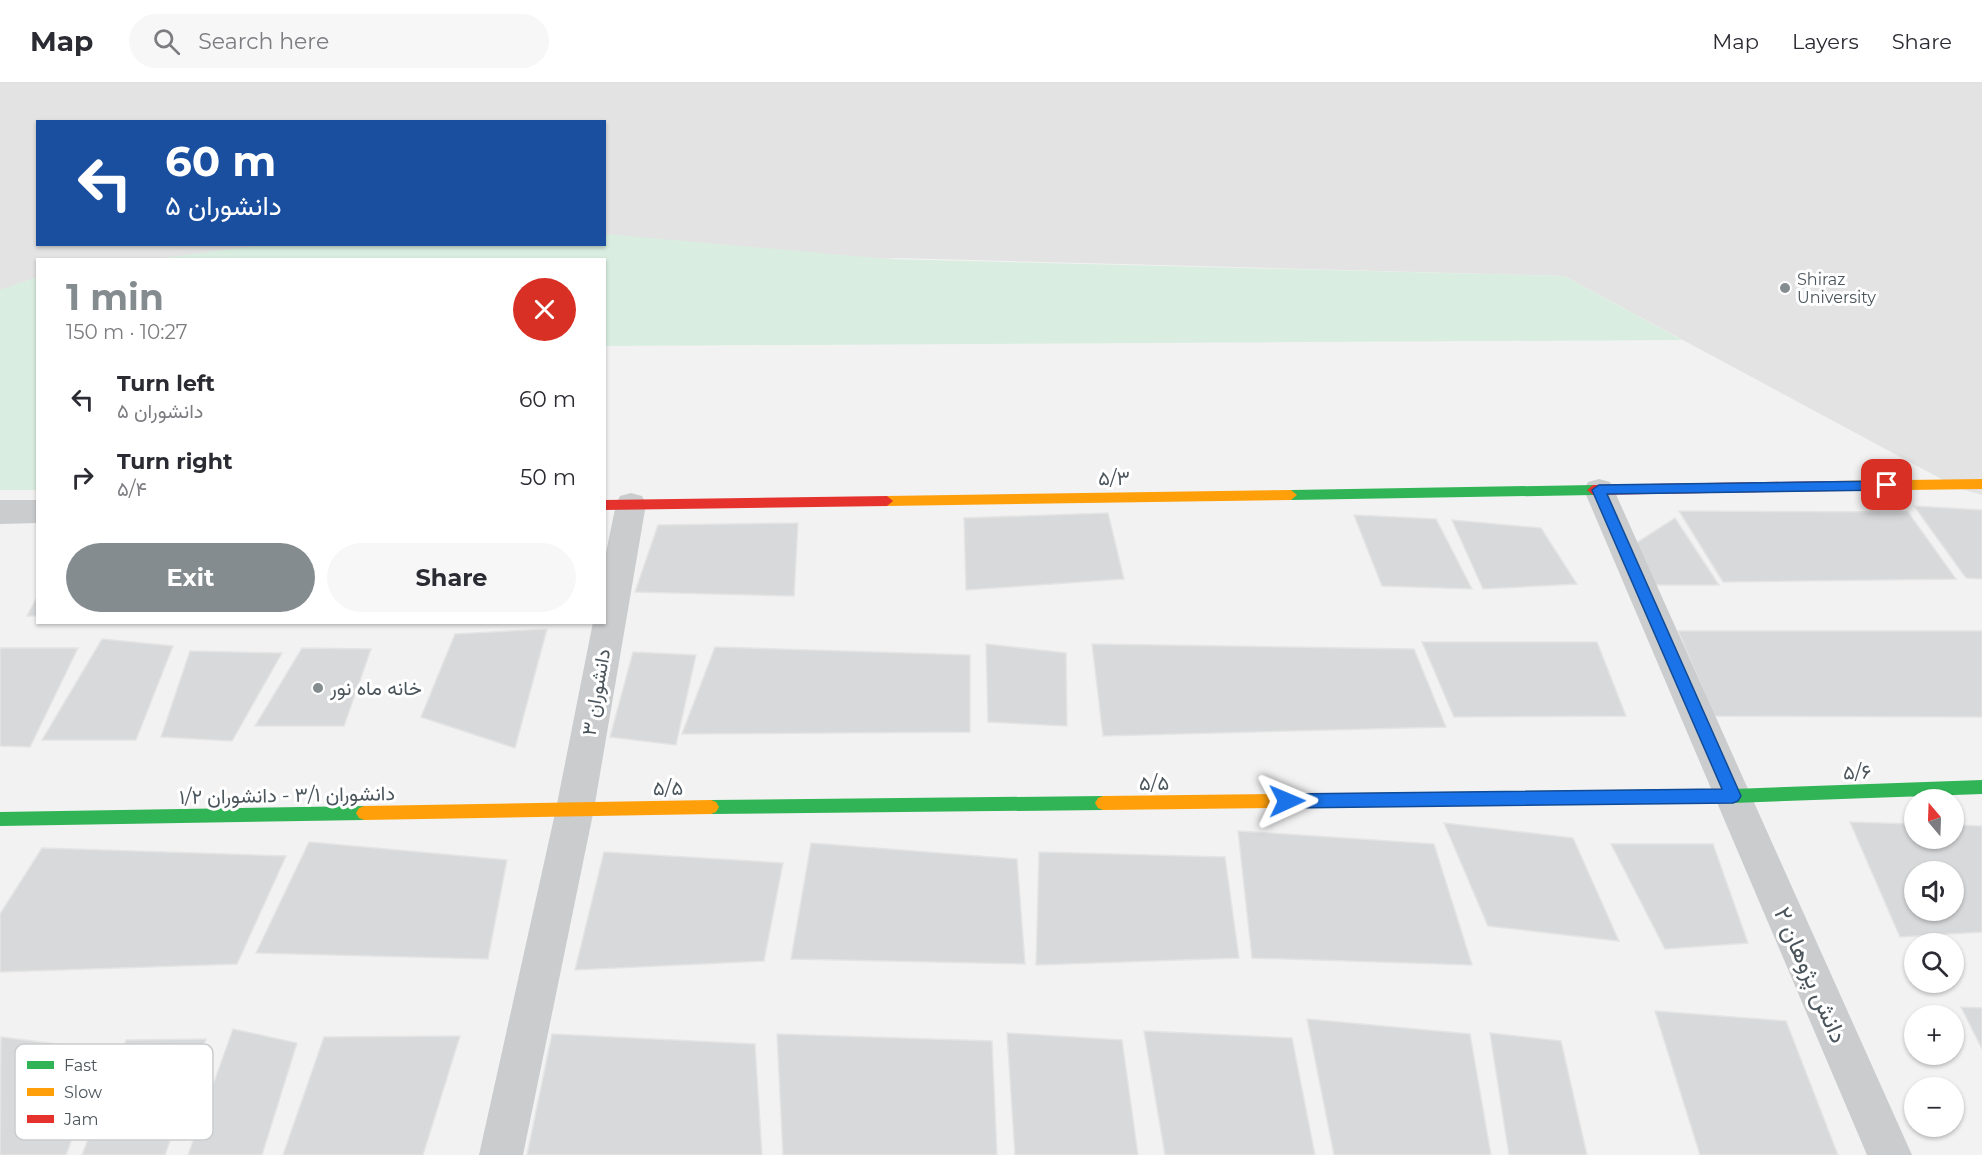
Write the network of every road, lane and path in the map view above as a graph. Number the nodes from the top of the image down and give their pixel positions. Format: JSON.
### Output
{"nodes":[{"id":1,"x":1982,"y":484,"type":"edge"},
{"id":2,"x":1599,"y":490,"type":"junction"},
{"id":3,"x":618,"y":504,"type":"edge"},
{"id":4,"x":36,"y":511,"type":"edge"},
{"id":5,"x":0,"y":512,"type":"edge"},
{"id":6,"x":606,"y":589,"type":"edge"},
{"id":7,"x":601,"y":624,"type":"edge"},
{"id":8,"x":1982,"y":787,"type":"edge"},
{"id":9,"x":1733,"y":796,"type":"junction"},
{"id":10,"x":575,"y":809,"type":"junction"},
{"id":11,"x":0,"y":819,"type":"edge"},
{"id":12,"x":501,"y":1155,"type":"edge"},
{"id":13,"x":1890,"y":1155,"type":"edge"}],
"edges":[{"from":1,"to":2,"type":"street","name":"۵/۳"},
{"from":2,"to":3,"type":"street","name":"۵/۳"},
{"from":2,"to":9,"type":"street","name":"دانش پژوهان ۲"},
{"from":3,"to":6,"type":"street","name":"دانشوران ۳"},
{"from":4,"to":5,"type":"street"},
{"from":7,"to":10,"type":"street","name":"دانشوران ۳"},
{"from":8,"to":9,"type":"street","name":"۵/۶"},
{"from":9,"to":10,"type":"street","name":"۵/۵"},
{"from":9,"to":13,"type":"street","name":"دانش پژوهان ۲"},
{"from":10,"to":11,"type":"street","name":"دانشوران ۳/۱ - دانشوران ۱/۲"},
{"from":10,"to":12,"type":"street","name":"دانشوران ۳"}]}
